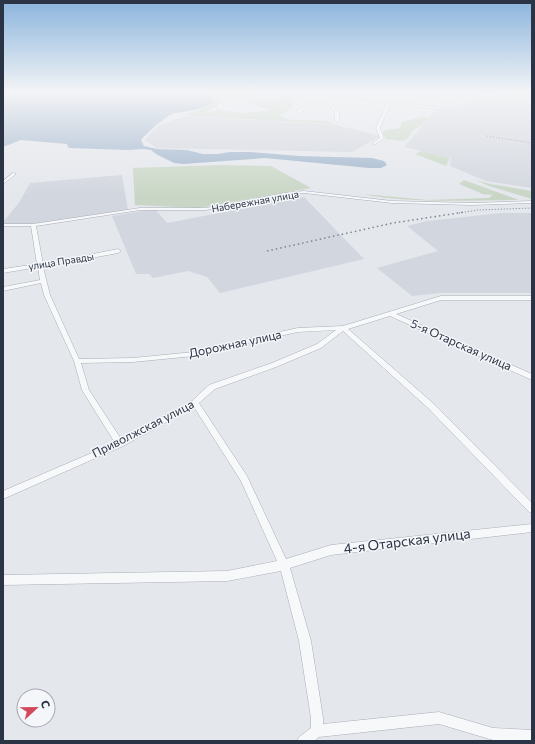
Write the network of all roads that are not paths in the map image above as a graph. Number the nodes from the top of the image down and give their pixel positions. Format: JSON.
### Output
{"nodes":[{"id":1,"x":379,"y":127,"type":"edge"},
{"id":2,"x":374,"y":144,"type":"dead end"},
{"id":3,"x":14,"y":174,"type":"dead end"},
{"id":4,"x":3,"y":183,"type":"edge"},
{"id":5,"x":532,"y":202,"type":"edge"},
{"id":6,"x":3,"y":224,"type":"edge"},
{"id":7,"x":33,"y":225,"type":"junction"},
{"id":8,"x":118,"y":251,"type":"dead end"},
{"id":9,"x":40,"y":265,"type":"junction"},
{"id":10,"x":3,"y":271,"type":"edge"},
{"id":11,"x":43,"y":281,"type":"junction"},
{"id":12,"x":3,"y":289,"type":"edge"},
{"id":13,"x":532,"y":298,"type":"edge"},
{"id":14,"x":391,"y":314,"type":"junction"},
{"id":15,"x":343,"y":328,"type":"junction"},
{"id":16,"x":77,"y":361,"type":"junction"},
{"id":17,"x":532,"y":377,"type":"edge"},
{"id":18,"x":195,"y":403,"type":"junction"},
{"id":19,"x":120,"y":444,"type":"junction"},
{"id":20,"x":3,"y":495,"type":"edge"},
{"id":21,"x":532,"y":509,"type":"edge"},
{"id":22,"x":532,"y":528,"type":"edge"},
{"id":23,"x":284,"y":565,"type":"junction"},
{"id":24,"x":3,"y":580,"type":"edge"},
{"id":25,"x":317,"y":731,"type":"junction"},
{"id":26,"x":532,"y":736,"type":"edge"},
{"id":27,"x":303,"y":741,"type":"edge"}],
"edges":[{"from":1,"to":2,"type":"street"},
{"from":3,"to":4,"type":"street"},
{"from":5,"to":7,"type":"street","name":"Набережная улица"},
{"from":6,"to":7,"type":"street","name":"Набережная улица"},
{"from":7,"to":9,"type":"street"},
{"from":8,"to":9,"type":"street","name":"улица Правды"},
{"from":9,"to":10,"type":"street","name":"улица Правды"},
{"from":9,"to":11,"type":"street"},
{"from":11,"to":12,"type":"street"},
{"from":11,"to":16,"type":"street"},
{"from":13,"to":14,"type":"street","name":"Дорожная улица"},
{"from":14,"to":15,"type":"street","name":"Дорожная улица"},
{"from":14,"to":17,"type":"street","name":"5-я Отарская улица"},
{"from":15,"to":16,"type":"street","name":"Дорожная улица"},
{"from":15,"to":18,"type":"street","name":"Приволжская улица"},
{"from":15,"to":21,"type":"street"},
{"from":16,"to":19,"type":"street"},
{"from":18,"to":19,"type":"street","name":"Приволжская улица"},
{"from":18,"to":23,"type":"street"},
{"from":19,"to":20,"type":"street","name":"Приволжская улица"},
{"from":22,"to":23,"type":"street","name":"4-я Отарская улица"},
{"from":23,"to":24,"type":"street"},
{"from":23,"to":25,"type":"street"},
{"from":25,"to":26,"type":"street"},
{"from":25,"to":27,"type":"street"}]}
